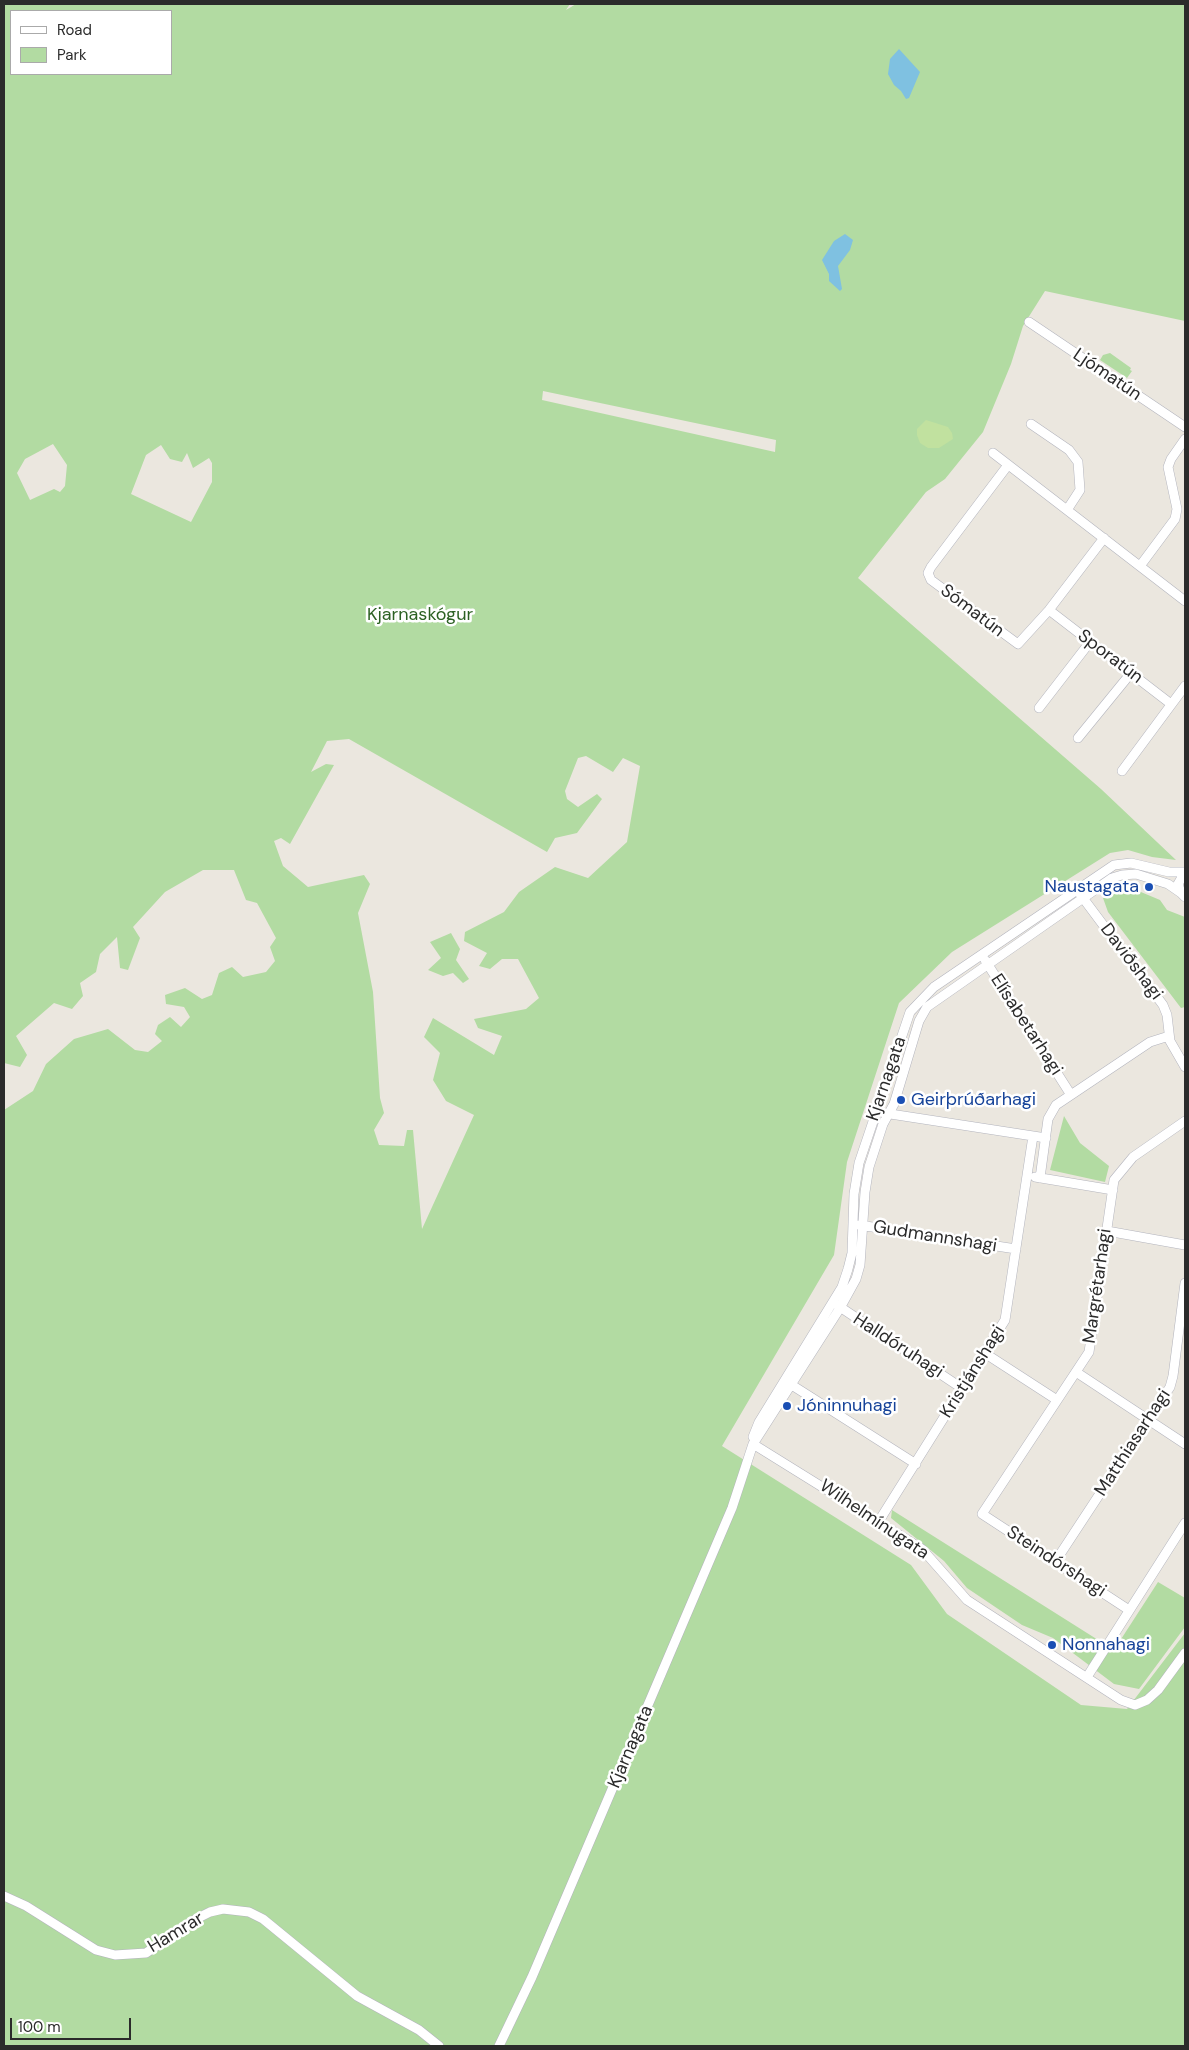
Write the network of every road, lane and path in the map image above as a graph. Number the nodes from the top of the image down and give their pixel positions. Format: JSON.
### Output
{"nodes":[{"id":1,"x":1029,"y":322,"type":"dead end"},
{"id":2,"x":1032,"y":424,"type":"dead end"},
{"id":3,"x":1185,"y":427,"type":"edge"},
{"id":4,"x":1185,"y":439,"type":"edge"},
{"id":5,"x":993,"y":453,"type":"dead end"},
{"id":6,"x":1008,"y":465,"type":"junction"},
{"id":7,"x":1067,"y":510,"type":"junction"},
{"id":8,"x":1104,"y":538,"type":"junction"},
{"id":9,"x":1140,"y":566,"type":"junction"},
{"id":10,"x":1185,"y":601,"type":"edge"},
{"id":11,"x":1048,"y":610,"type":"junction"},
{"id":12,"x":1090,"y":642,"type":"junction"},
{"id":13,"x":1131,"y":674,"type":"junction"},
{"id":14,"x":1185,"y":686,"type":"edge"},
{"id":15,"x":1172,"y":704,"type":"junction"},
{"id":16,"x":1039,"y":708,"type":"dead end"},
{"id":17,"x":1078,"y":738,"type":"dead end"},
{"id":18,"x":1122,"y":771,"type":"dead end"},
{"id":19,"x":1185,"y":872,"type":"edge"},
{"id":20,"x":1076,"y":890,"type":"junction"},
{"id":21,"x":1183,"y":895,"type":"edge"},
{"id":22,"x":1083,"y":899,"type":"junction"},
{"id":23,"x":981,"y":955,"type":"junction"},
{"id":24,"x":988,"y":964,"type":"junction"},
{"id":25,"x":1169,"y":1036,"type":"junction"},
{"id":26,"x":1185,"y":1067,"type":"edge"},
{"id":27,"x":1071,"y":1095,"type":"junction"},
{"id":28,"x":876,"y":1112,"type":"junction"},
{"id":29,"x":889,"y":1114,"type":"junction"},
{"id":30,"x":1185,"y":1121,"type":"edge"},
{"id":31,"x":1033,"y":1136,"type":"junction"},
{"id":32,"x":1046,"y":1138,"type":"junction"},
{"id":33,"x":1027,"y":1176,"type":"junction"},
{"id":34,"x":1040,"y":1178,"type":"junction"},
{"id":35,"x":1113,"y":1190,"type":"junction"},
{"id":36,"x":858,"y":1225,"type":"junction"},
{"id":37,"x":1107,"y":1231,"type":"junction"},
{"id":38,"x":1185,"y":1245,"type":"edge"},
{"id":39,"x":1016,"y":1249,"type":"junction"},
{"id":40,"x":1185,"y":1282,"type":"edge"},
{"id":41,"x":832,"y":1302,"type":"junction"},
{"id":42,"x":840,"y":1308,"type":"junction"},
{"id":43,"x":986,"y":1354,"type":"junction"},
{"id":44,"x":1076,"y":1372,"type":"junction"},
{"id":45,"x":788,"y":1383,"type":"junction"},
{"id":46,"x":963,"y":1389,"type":"junction"},
{"id":47,"x":1057,"y":1400,"type":"junction"},
{"id":48,"x":1149,"y":1420,"type":"junction"},
{"id":49,"x":753,"y":1444,"type":"junction"},
{"id":50,"x":1185,"y":1444,"type":"edge"},
{"id":51,"x":916,"y":1464,"type":"junction"},
{"id":52,"x":982,"y":1514,"type":"joint"},
{"id":53,"x":879,"y":1521,"type":"junction"},
{"id":54,"x":1185,"y":1523,"type":"edge"},
{"id":55,"x":1055,"y":1562,"type":"junction"},
{"id":56,"x":1130,"y":1610,"type":"junction"},
{"id":57,"x":1185,"y":1653,"type":"edge"},
{"id":58,"x":1087,"y":1677,"type":"junction"},
{"id":59,"x":4,"y":1896,"type":"edge"},
{"id":60,"x":439,"y":2046,"type":"edge"},
{"id":61,"x":499,"y":2046,"type":"edge"}],
"edges":[{"from":1,"to":3,"type":"street","name":"Ljómatún"},
{"from":2,"to":7,"type":"street"},
{"from":4,"to":9,"type":"street"},
{"from":5,"to":6,"type":"street"},
{"from":6,"to":7,"type":"street"},
{"from":6,"to":11,"type":"street","name":"Sómatún"},
{"from":7,"to":8,"type":"street"},
{"from":8,"to":9,"type":"street"},
{"from":8,"to":11,"type":"street","name":"Sómatún"},
{"from":9,"to":10,"type":"street"},
{"from":11,"to":12,"type":"street","name":"Sporatún"},
{"from":12,"to":13,"type":"street","name":"Sporatún"},
{"from":12,"to":16,"type":"street"},
{"from":13,"to":15,"type":"street","name":"Sporatún"},
{"from":13,"to":17,"type":"street"},
{"from":14,"to":15,"type":"street"},
{"from":15,"to":18,"type":"street"},
{"from":19,"to":20,"type":"street","name":"Kjarnagata"},
{"from":19,"to":21,"type":"street"},
{"from":20,"to":22,"type":"street","name":"Daviðshagi"},
{"from":20,"to":23,"type":"street","name":"Kjarnagata"},
{"from":21,"to":22,"type":"street","name":"Kjarnagata"},
{"from":22,"to":24,"type":"street","name":"Kjarnagata"},
{"from":22,"to":25,"type":"street","name":"Daviðshagi"},
{"from":23,"to":24,"type":"street","name":"Elísabetarhagi"},
{"from":23,"to":28,"type":"street","name":"Kjarnagata"},
{"from":24,"to":27,"type":"street","name":"Elísabetarhagi"},
{"from":24,"to":29,"type":"street","name":"Kjarnagata"},
{"from":25,"to":26,"type":"street","name":"Daviðshagi"},
{"from":25,"to":27,"type":"street"},
{"from":27,"to":32,"type":"street"},
{"from":28,"to":29,"type":"street"},
{"from":28,"to":36,"type":"street","name":"Kjarnagata"},
{"from":29,"to":31,"type":"street"},
{"from":29,"to":36,"type":"street","name":"Kjarnagata"},
{"from":30,"to":35,"type":"street","name":"Margrétarhagi"},
{"from":31,"to":32,"type":"street"},
{"from":31,"to":33,"type":"street","name":"Kristjánshagi"},
{"from":32,"to":34,"type":"street"},
{"from":33,"to":34,"type":"street"},
{"from":33,"to":39,"type":"street","name":"Kristjánshagi"},
{"from":34,"to":35,"type":"street"},
{"from":35,"to":37,"type":"street","name":"Margrétarhagi"},
{"from":36,"to":39,"type":"street","name":"Gudmannshagi"},
{"from":36,"to":41,"type":"street","name":"Kjarnagata"},
{"from":36,"to":42,"type":"street","name":"Kjarnagata"},
{"from":37,"to":38,"type":"street"},
{"from":37,"to":44,"type":"street","name":"Margrétarhagi"},
{"from":39,"to":43,"type":"street","name":"Kristjánshagi"},
{"from":40,"to":48,"type":"street","name":"Matthiasarhagi"},
{"from":41,"to":42,"type":"street","name":"Halldóruhagi"},
{"from":41,"to":45,"type":"street","name":"Kjarnagata"},
{"from":42,"to":45,"type":"street","name":"Kjarnagata"},
{"from":42,"to":46,"type":"street","name":"Halldóruhagi"},
{"from":43,"to":46,"type":"street","name":"Kristjánshagi"},
{"from":43,"to":47,"type":"street"},
{"from":44,"to":47,"type":"street","name":"Margrétarhagi"},
{"from":44,"to":48,"type":"street"},
{"from":45,"to":49,"type":"street","name":"Kjarnagata"},
{"from":45,"to":51,"type":"street"},
{"from":46,"to":51,"type":"street","name":"Kristjánshagi"},
{"from":47,"to":52,"type":"street","name":"Margrétarhagi"},
{"from":48,"to":50,"type":"street"},
{"from":48,"to":55,"type":"street","name":"Matthiasarhagi"},
{"from":49,"to":53,"type":"street","name":"Wilhelmínugata"},
{"from":49,"to":61,"type":"street","name":"Kjarnagata"},
{"from":51,"to":53,"type":"street","name":"Kristjánshagi"},
{"from":52,"to":55,"type":"street","name":"Steindórshagi"},
{"from":53,"to":58,"type":"street","name":"Wilhelmínugata"},
{"from":54,"to":56,"type":"street"},
{"from":55,"to":56,"type":"street","name":"Steindórshagi"},
{"from":56,"to":58,"type":"street"},
{"from":57,"to":58,"type":"street","name":"Wilhelmínugata"},
{"from":59,"to":60,"type":"street","name":"Hamrar"}]}
